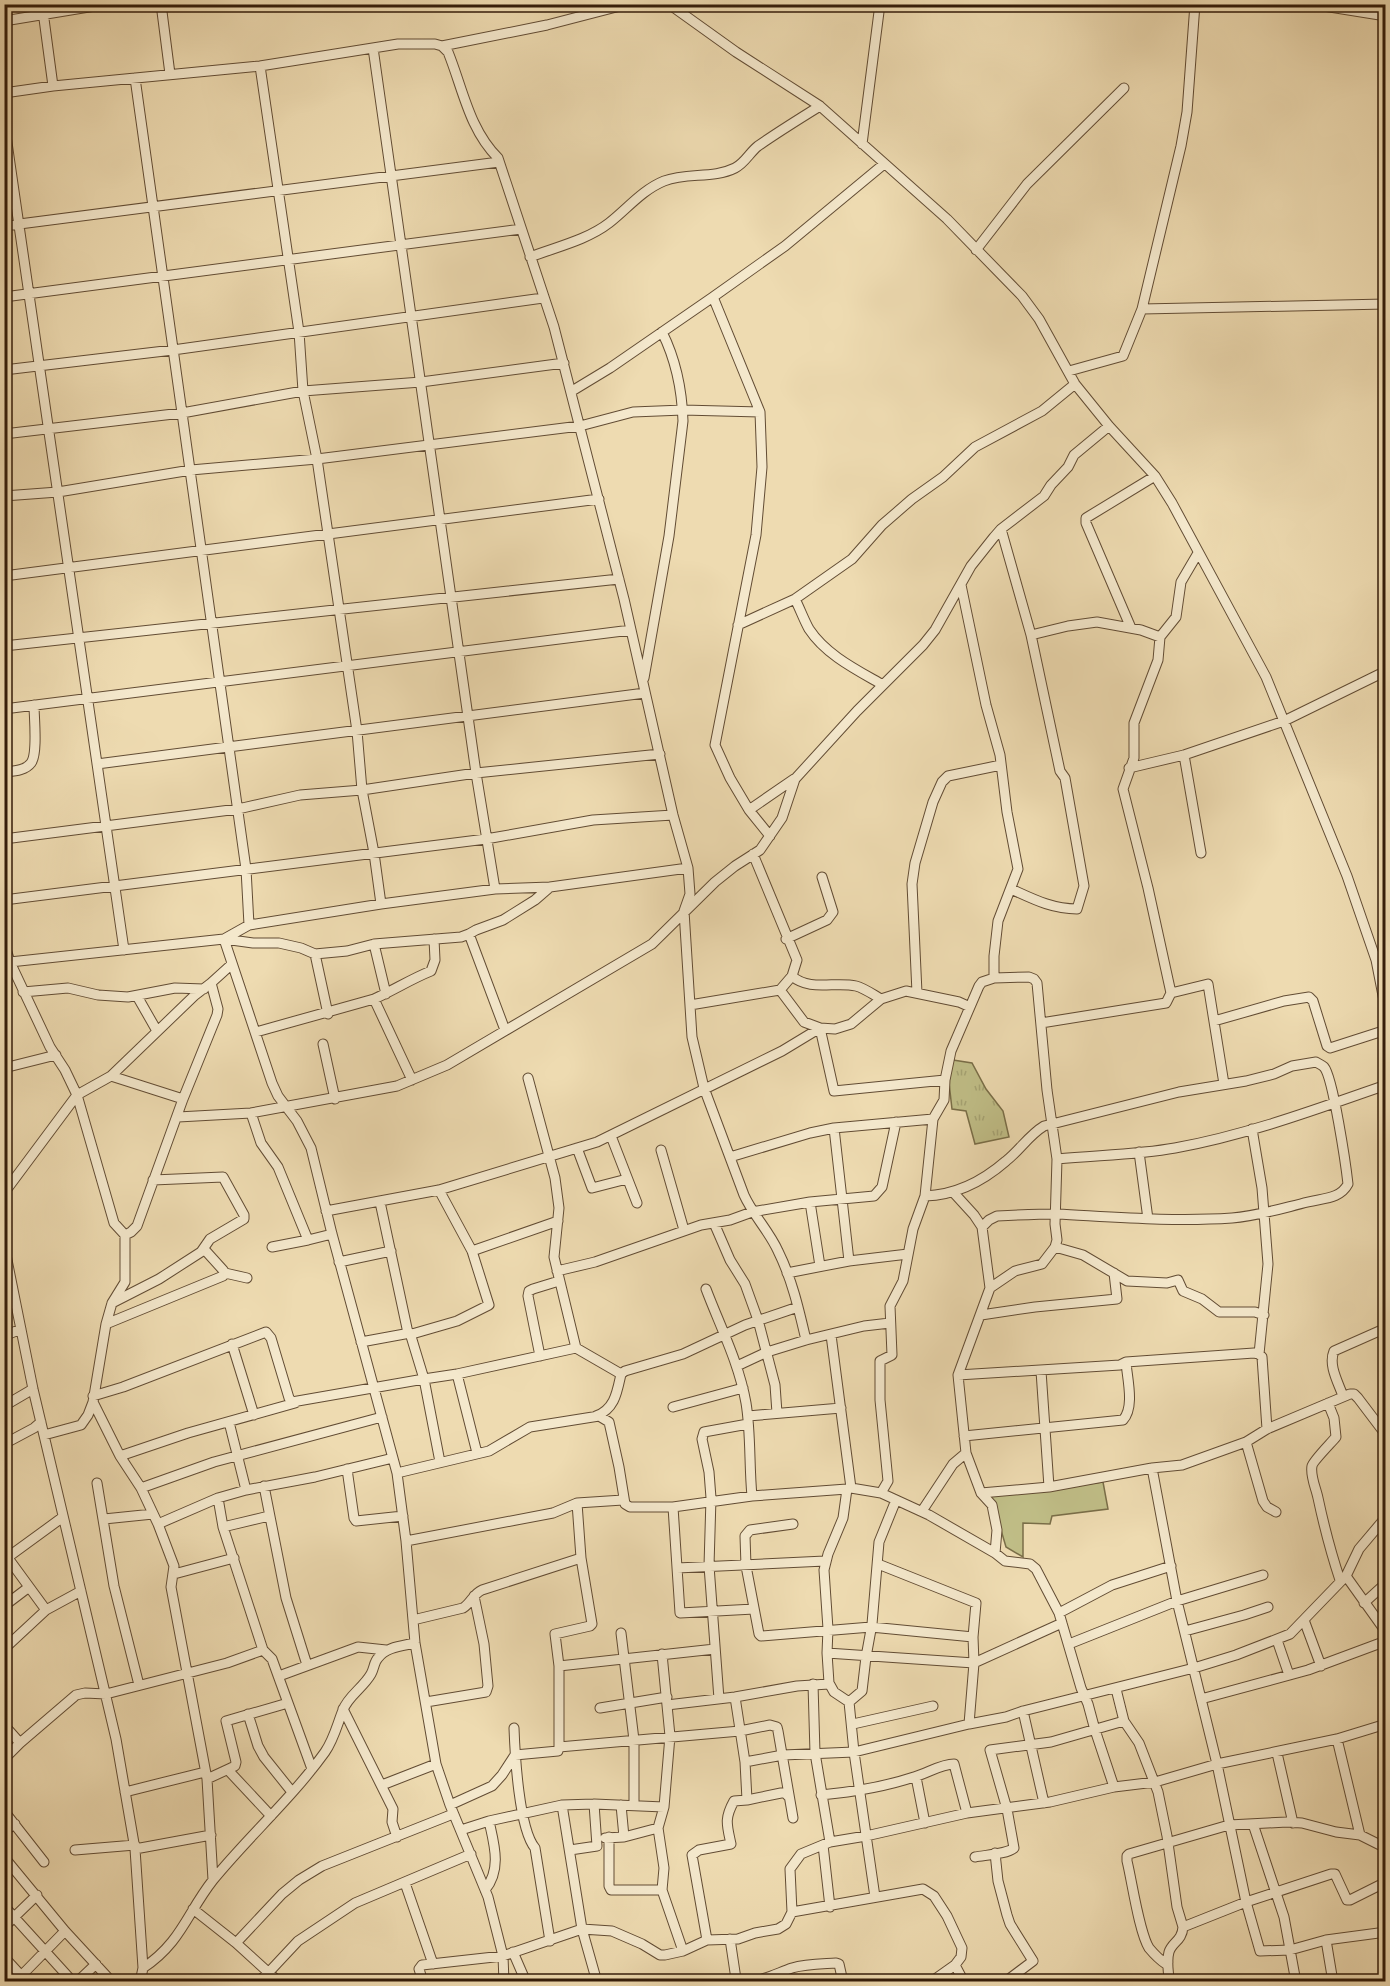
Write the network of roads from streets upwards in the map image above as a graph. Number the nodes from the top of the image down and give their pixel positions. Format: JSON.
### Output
{"nodes":[{"id":1,"x":107,"y":4,"type":"edge"},
{"id":2,"x":161,"y":4,"type":"edge"},
{"id":3,"x":628,"y":4,"type":"edge"},
{"id":4,"x":669,"y":4,"type":"edge"},
{"id":5,"x":880,"y":4,"type":"edge"},
{"id":6,"x":1195,"y":4,"type":"edge"},
{"id":7,"x":1311,"y":4,"type":"edge"},
{"id":8,"x":43,"y":9,"type":"edge"},
{"id":9,"x":1386,"y":16,"type":"edge"},
{"id":10,"x":4,"y":21,"type":"edge"},
{"id":11,"x":442,"y":46,"type":"junction"},
{"id":12,"x":373,"y":48,"type":"junction"},
{"id":13,"x":260,"y":66,"type":"junction"},
{"id":14,"x":170,"y":74,"type":"junction"},
{"id":15,"x":135,"y":78,"type":"junction"},
{"id":16,"x":53,"y":86,"type":"junction"},
{"id":17,"x":1124,"y":88,"type":"dead end"},
{"id":18,"x":4,"y":93,"type":"edge"},
{"id":19,"x":820,"y":106,"type":"junction"},
{"id":20,"x":4,"y":122,"type":"edge"},
{"id":21,"x":862,"y":144,"type":"junction"},
{"id":22,"x":499,"y":162,"type":"junction"},
{"id":23,"x":884,"y":164,"type":"junction"},
{"id":24,"x":391,"y":176,"type":"junction"},
{"id":25,"x":279,"y":190,"type":"junction"},
{"id":26,"x":153,"y":207,"type":"junction"},
{"id":27,"x":19,"y":224,"type":"junction"},
{"id":28,"x":4,"y":226,"type":"edge"},
{"id":29,"x":521,"y":229,"type":"junction"},
{"id":30,"x":401,"y":244,"type":"junction"},
{"id":31,"x":976,"y":250,"type":"junction"},
{"id":32,"x":530,"y":257,"type":"junction"},
{"id":33,"x":288,"y":260,"type":"junction"},
{"id":34,"x":163,"y":276,"type":"junction"},
{"id":35,"x":29,"y":294,"type":"junction"},
{"id":36,"x":4,"y":297,"type":"edge"},
{"id":37,"x":713,"y":297,"type":"junction"},
{"id":38,"x":543,"y":298,"type":"junction"},
{"id":39,"x":1386,"y":304,"type":"edge"},
{"id":40,"x":1142,"y":309,"type":"junction"},
{"id":41,"x":412,"y":316,"type":"junction"},
{"id":42,"x":299,"y":332,"type":"junction"},
{"id":43,"x":662,"y":332,"type":"junction"},
{"id":44,"x":173,"y":350,"type":"junction"},
{"id":45,"x":564,"y":363,"type":"junction"},
{"id":46,"x":40,"y":366,"type":"junction"},
{"id":47,"x":4,"y":370,"type":"edge"},
{"id":48,"x":1069,"y":371,"type":"junction"},
{"id":49,"x":421,"y":382,"type":"junction"},
{"id":50,"x":1076,"y":384,"type":"junction"},
{"id":51,"x":303,"y":391,"type":"junction"},
{"id":52,"x":572,"y":391,"type":"junction"},
{"id":53,"x":683,"y":410,"type":"junction"},
{"id":54,"x":760,"y":412,"type":"junction"},
{"id":55,"x":182,"y":413,"type":"junction"},
{"id":56,"x":580,"y":426,"type":"junction"},
{"id":57,"x":1109,"y":426,"type":"junction"},
{"id":58,"x":48,"y":428,"type":"junction"},
{"id":59,"x":4,"y":434,"type":"edge"},
{"id":60,"x":430,"y":445,"type":"junction"},
{"id":61,"x":317,"y":459,"type":"junction"},
{"id":62,"x":191,"y":470,"type":"junction"},
{"id":63,"x":1155,"y":476,"type":"junction"},
{"id":64,"x":58,"y":492,"type":"junction"},
{"id":65,"x":4,"y":496,"type":"edge"},
{"id":66,"x":598,"y":499,"type":"junction"},
{"id":67,"x":441,"y":520,"type":"junction"},
{"id":68,"x":1001,"y":529,"type":"junction"},
{"id":69,"x":328,"y":534,"type":"junction"},
{"id":70,"x":201,"y":551,"type":"junction"},
{"id":71,"x":1198,"y":553,"type":"junction"},
{"id":72,"x":69,"y":568,"type":"junction"},
{"id":73,"x":4,"y":576,"type":"edge"},
{"id":74,"x":619,"y":579,"type":"junction"},
{"id":75,"x":960,"y":585,"type":"junction"},
{"id":76,"x":452,"y":597,"type":"junction"},
{"id":77,"x":795,"y":599,"type":"junction"},
{"id":78,"x":339,"y":610,"type":"junction"},
{"id":79,"x":212,"y":624,"type":"junction"},
{"id":80,"x":738,"y":625,"type":"junction"},
{"id":81,"x":1131,"y":628,"type":"junction"},
{"id":82,"x":631,"y":630,"type":"junction"},
{"id":83,"x":1030,"y":635,"type":"junction"},
{"id":84,"x":1160,"y":637,"type":"junction"},
{"id":85,"x":79,"y":638,"type":"junction"},
{"id":86,"x":4,"y":646,"type":"edge"},
{"id":87,"x":459,"y":652,"type":"junction"},
{"id":88,"x":347,"y":666,"type":"junction"},
{"id":89,"x":1386,"y":671,"type":"edge"},
{"id":90,"x":220,"y":682,"type":"junction"},
{"id":91,"x":883,"y":685,"type":"junction"},
{"id":92,"x":644,"y":688,"type":"junction"},
{"id":93,"x":87,"y":698,"type":"junction"},
{"id":94,"x":34,"y":705,"type":"junction"},
{"id":95,"x":4,"y":709,"type":"edge"},
{"id":96,"x":469,"y":716,"type":"junction"},
{"id":97,"x":1284,"y":721,"type":"junction"},
{"id":98,"x":357,"y":730,"type":"junction"},
{"id":99,"x":229,"y":747,"type":"junction"},
{"id":100,"x":660,"y":754,"type":"junction"},
{"id":101,"x":1184,"y":755,"type":"junction"},
{"id":102,"x":97,"y":765,"type":"junction"},
{"id":103,"x":1001,"y":765,"type":"junction"},
{"id":104,"x":1129,"y":768,"type":"junction"},
{"id":105,"x":4,"y":772,"type":"edge"},
{"id":106,"x":476,"y":773,"type":"junction"},
{"id":107,"x":795,"y":779,"type":"junction"},
{"id":108,"x":362,"y":790,"type":"junction"},
{"id":109,"x":238,"y":809,"type":"junction"},
{"id":110,"x":749,"y":810,"type":"junction"},
{"id":111,"x":673,"y":815,"type":"junction"},
{"id":112,"x":106,"y":826,"type":"junction"},
{"id":113,"x":771,"y":837,"type":"junction"},
{"id":114,"x":486,"y":838,"type":"junction"},
{"id":115,"x":4,"y":839,"type":"edge"},
{"id":116,"x":374,"y":853,"type":"junction"},
{"id":117,"x":1201,"y":853,"type":"dead end"},
{"id":118,"x":753,"y":854,"type":"junction"},
{"id":119,"x":688,"y":868,"type":"junction"},
{"id":120,"x":246,"y":869,"type":"junction"},
{"id":121,"x":822,"y":877,"type":"dead end"},
{"id":122,"x":114,"y":886,"type":"junction"},
{"id":123,"x":550,"y":887,"type":"junction"},
{"id":124,"x":1011,"y":889,"type":"junction"},
{"id":125,"x":495,"y":890,"type":"junction"},
{"id":126,"x":4,"y":900,"type":"edge"},
{"id":127,"x":381,"y":904,"type":"junction"},
{"id":128,"x":684,"y":912,"type":"junction"},
{"id":129,"x":249,"y":926,"type":"junction"},
{"id":130,"x":470,"y":934,"type":"junction"},
{"id":131,"x":224,"y":939,"type":"junction"},
{"id":132,"x":434,"y":939,"type":"junction"},
{"id":133,"x":786,"y":939,"type":"junction"},
{"id":134,"x":4,"y":943,"type":"edge"},
{"id":135,"x":374,"y":944,"type":"junction"},
{"id":136,"x":124,"y":950,"type":"junction"},
{"id":137,"x":315,"y":954,"type":"junction"},
{"id":138,"x":1381,"y":959,"type":"edge"},
{"id":139,"x":10,"y":962,"type":"junction"},
{"id":140,"x":232,"y":964,"type":"junction"},
{"id":141,"x":792,"y":976,"type":"junction"},
{"id":142,"x":994,"y":978,"type":"junction"},
{"id":143,"x":207,"y":986,"type":"junction"},
{"id":144,"x":780,"y":990,"type":"junction"},
{"id":145,"x":23,"y":992,"type":"junction"},
{"id":146,"x":917,"y":993,"type":"junction"},
{"id":147,"x":1171,"y":993,"type":"junction"},
{"id":148,"x":386,"y":994,"type":"junction"},
{"id":149,"x":137,"y":996,"type":"junction"},
{"id":150,"x":374,"y":999,"type":"junction"},
{"id":151,"x":881,"y":999,"type":"junction"},
{"id":152,"x":690,"y":1005,"type":"junction"},
{"id":153,"x":970,"y":1007,"type":"junction"},
{"id":154,"x":1386,"y":1011,"type":"edge"},
{"id":155,"x":328,"y":1014,"type":"junction"},
{"id":156,"x":1214,"y":1021,"type":"junction"},
{"id":157,"x":1041,"y":1023,"type":"junction"},
{"id":158,"x":820,"y":1028,"type":"junction"},
{"id":159,"x":504,"y":1030,"type":"junction"},
{"id":160,"x":1386,"y":1030,"type":"edge"},
{"id":161,"x":158,"y":1031,"type":"junction"},
{"id":162,"x":256,"y":1032,"type":"junction"},
{"id":163,"x":323,"y":1044,"type":"dead end"},
{"id":164,"x":56,"y":1055,"type":"junction"},
{"id":165,"x":4,"y":1068,"type":"edge"},
{"id":166,"x":111,"y":1076,"type":"junction"},
{"id":167,"x":528,"y":1077,"type":"dead end"},
{"id":168,"x":412,"y":1080,"type":"junction"},
{"id":169,"x":945,"y":1080,"type":"junction"},
{"id":170,"x":1224,"y":1084,"type":"junction"},
{"id":171,"x":1386,"y":1085,"type":"edge"},
{"id":172,"x":704,"y":1088,"type":"junction"},
{"id":173,"x":77,"y":1095,"type":"junction"},
{"id":174,"x":183,"y":1099,"type":"junction"},
{"id":175,"x":335,"y":1099,"type":"junction"},
{"id":176,"x":1334,"y":1103,"type":"junction"},
{"id":177,"x":286,"y":1108,"type":"junction"},
{"id":178,"x":251,"y":1113,"type":"junction"},
{"id":179,"x":178,"y":1117,"type":"junction"},
{"id":180,"x":933,"y":1119,"type":"junction"},
{"id":181,"x":896,"y":1122,"type":"junction"},
{"id":182,"x":1052,"y":1124,"type":"junction"},
{"id":183,"x":834,"y":1128,"type":"junction"},
{"id":184,"x":1252,"y":1129,"type":"junction"},
{"id":185,"x":611,"y":1136,"type":"junction"},
{"id":186,"x":578,"y":1148,"type":"junction"},
{"id":187,"x":661,"y":1150,"type":"dead end"},
{"id":188,"x":1139,"y":1152,"type":"junction"},
{"id":189,"x":550,"y":1157,"type":"junction"},
{"id":190,"x":730,"y":1157,"type":"junction"},
{"id":191,"x":1057,"y":1160,"type":"junction"},
{"id":192,"x":627,"y":1179,"type":"junction"},
{"id":193,"x":153,"y":1180,"type":"junction"},
{"id":194,"x":439,"y":1190,"type":"junction"},
{"id":195,"x":953,"y":1192,"type":"junction"},
{"id":196,"x":4,"y":1193,"type":"edge"},
{"id":197,"x":925,"y":1196,"type":"junction"},
{"id":198,"x":841,"y":1199,"type":"junction"},
{"id":199,"x":380,"y":1202,"type":"junction"},
{"id":200,"x":810,"y":1202,"type":"junction"},
{"id":201,"x":637,"y":1203,"type":"dead end"},
{"id":202,"x":326,"y":1212,"type":"junction"},
{"id":203,"x":752,"y":1212,"type":"junction"},
{"id":204,"x":1264,"y":1212,"type":"junction"},
{"id":205,"x":1056,"y":1214,"type":"junction"},
{"id":206,"x":1148,"y":1219,"type":"junction"},
{"id":207,"x":558,"y":1221,"type":"junction"},
{"id":208,"x":714,"y":1223,"type":"junction"},
{"id":209,"x":982,"y":1227,"type":"junction"},
{"id":210,"x":684,"y":1230,"type":"junction"},
{"id":211,"x":332,"y":1234,"type":"junction"},
{"id":212,"x":125,"y":1235,"type":"junction"},
{"id":213,"x":308,"y":1240,"type":"junction"},
{"id":214,"x":4,"y":1245,"type":"edge"},
{"id":215,"x":1055,"y":1246,"type":"junction"},
{"id":216,"x":272,"y":1247,"type":"dead end"},
{"id":217,"x":204,"y":1249,"type":"junction"},
{"id":218,"x":391,"y":1251,"type":"junction"},
{"id":219,"x":472,"y":1251,"type":"junction"},
{"id":220,"x":908,"y":1254,"type":"junction"},
{"id":221,"x":849,"y":1261,"type":"junction"},
{"id":222,"x":339,"y":1262,"type":"junction"},
{"id":223,"x":820,"y":1266,"type":"junction"},
{"id":224,"x":225,"y":1273,"type":"junction"},
{"id":225,"x":788,"y":1273,"type":"junction"},
{"id":226,"x":1114,"y":1273,"type":"junction"},
{"id":227,"x":558,"y":1276,"type":"junction"},
{"id":228,"x":247,"y":1278,"type":"dead end"},
{"id":229,"x":706,"y":1288,"type":"dead end"},
{"id":230,"x":990,"y":1288,"type":"junction"},
{"id":231,"x":112,"y":1303,"type":"junction"},
{"id":232,"x":798,"y":1307,"type":"junction"},
{"id":233,"x":981,"y":1315,"type":"junction"},
{"id":234,"x":1264,"y":1315,"type":"junction"},
{"id":235,"x":758,"y":1320,"type":"junction"},
{"id":236,"x":890,"y":1323,"type":"junction"},
{"id":237,"x":106,"y":1324,"type":"junction"},
{"id":238,"x":1386,"y":1328,"type":"edge"},
{"id":239,"x":21,"y":1329,"type":"junction"},
{"id":240,"x":410,"y":1334,"type":"junction"},
{"id":241,"x":831,"y":1335,"type":"junction"},
{"id":242,"x":4,"y":1336,"type":"edge"},
{"id":243,"x":724,"y":1336,"type":"junction"},
{"id":244,"x":806,"y":1340,"type":"junction"},
{"id":245,"x":361,"y":1342,"type":"junction"},
{"id":246,"x":232,"y":1344,"type":"junction"},
{"id":247,"x":576,"y":1348,"type":"junction"},
{"id":248,"x":767,"y":1352,"type":"junction"},
{"id":249,"x":1259,"y":1354,"type":"junction"},
{"id":250,"x":540,"y":1356,"type":"junction"},
{"id":251,"x":1126,"y":1362,"type":"junction"},
{"id":252,"x":737,"y":1366,"type":"junction"},
{"id":253,"x":1041,"y":1371,"type":"junction"},
{"id":254,"x":458,"y":1374,"type":"junction"},
{"id":255,"x":621,"y":1374,"type":"junction"},
{"id":256,"x":958,"y":1375,"type":"junction"},
{"id":257,"x":424,"y":1379,"type":"junction"},
{"id":258,"x":373,"y":1388,"type":"junction"},
{"id":259,"x":743,"y":1388,"type":"junction"},
{"id":260,"x":33,"y":1389,"type":"junction"},
{"id":261,"x":1343,"y":1396,"type":"junction"},
{"id":262,"x":93,"y":1399,"type":"junction"},
{"id":263,"x":294,"y":1403,"type":"junction"},
{"id":264,"x":1328,"y":1403,"type":"junction"},
{"id":265,"x":4,"y":1406,"type":"edge"},
{"id":266,"x":672,"y":1407,"type":"dead end"},
{"id":267,"x":841,"y":1408,"type":"junction"},
{"id":268,"x":777,"y":1413,"type":"junction"},
{"id":269,"x":254,"y":1415,"type":"junction"},
{"id":270,"x":596,"y":1416,"type":"junction"},
{"id":271,"x":382,"y":1417,"type":"junction"},
{"id":272,"x":748,"y":1420,"type":"junction"},
{"id":273,"x":41,"y":1422,"type":"junction"},
{"id":274,"x":229,"y":1422,"type":"junction"},
{"id":275,"x":1045,"y":1428,"type":"junction"},
{"id":276,"x":1267,"y":1429,"type":"junction"},
{"id":277,"x":44,"y":1435,"type":"junction"},
{"id":278,"x":1386,"y":1435,"type":"edge"},
{"id":279,"x":963,"y":1436,"type":"junction"},
{"id":280,"x":1246,"y":1442,"type":"junction"},
{"id":281,"x":4,"y":1444,"type":"edge"},
{"id":282,"x":966,"y":1453,"type":"junction"},
{"id":283,"x":477,"y":1454,"type":"junction"},
{"id":284,"x":238,"y":1455,"type":"junction"},
{"id":285,"x":120,"y":1456,"type":"junction"},
{"id":286,"x":393,"y":1458,"type":"junction"},
{"id":287,"x":440,"y":1462,"type":"junction"},
{"id":288,"x":347,"y":1468,"type":"junction"},
{"id":289,"x":1152,"y":1468,"type":"junction"},
{"id":290,"x":397,"y":1473,"type":"junction"},
{"id":291,"x":97,"y":1483,"type":"dead end"},
{"id":292,"x":264,"y":1486,"type":"junction"},
{"id":293,"x":1049,"y":1487,"type":"junction"},
{"id":294,"x":141,"y":1488,"type":"junction"},
{"id":295,"x":849,"y":1488,"type":"junction"},
{"id":296,"x":246,"y":1490,"type":"junction"},
{"id":297,"x":881,"y":1493,"type":"junction"},
{"id":298,"x":981,"y":1493,"type":"junction"},
{"id":299,"x":752,"y":1496,"type":"junction"},
{"id":300,"x":218,"y":1498,"type":"junction"},
{"id":301,"x":623,"y":1500,"type":"junction"},
{"id":302,"x":896,"y":1500,"type":"junction"},
{"id":303,"x":577,"y":1503,"type":"junction"},
{"id":304,"x":710,"y":1503,"type":"junction"},
{"id":305,"x":674,"y":1507,"type":"junction"},
{"id":306,"x":922,"y":1511,"type":"junction"},
{"id":307,"x":1276,"y":1512,"type":"dead end"},
{"id":308,"x":153,"y":1514,"type":"junction"},
{"id":309,"x":269,"y":1516,"type":"junction"},
{"id":310,"x":403,"y":1516,"type":"junction"},
{"id":311,"x":1386,"y":1516,"type":"edge"},
{"id":312,"x":63,"y":1517,"type":"junction"},
{"id":313,"x":104,"y":1520,"type":"junction"},
{"id":314,"x":158,"y":1524,"type":"junction"},
{"id":315,"x":792,"y":1524,"type":"dead end"},
{"id":316,"x":223,"y":1527,"type":"junction"},
{"id":317,"x":406,"y":1541,"type":"junction"},
{"id":318,"x":995,"y":1553,"type":"junction"},
{"id":319,"x":5,"y":1557,"type":"edge"},
{"id":320,"x":234,"y":1558,"type":"junction"},
{"id":321,"x":581,"y":1558,"type":"junction"},
{"id":322,"x":825,"y":1561,"type":"junction"},
{"id":323,"x":878,"y":1564,"type":"junction"},
{"id":324,"x":709,"y":1566,"type":"junction"},
{"id":325,"x":746,"y":1566,"type":"junction"},
{"id":326,"x":1171,"y":1566,"type":"junction"},
{"id":327,"x":677,"y":1568,"type":"junction"},
{"id":328,"x":174,"y":1574,"type":"junction"},
{"id":329,"x":1263,"y":1575,"type":"dead end"},
{"id":330,"x":1343,"y":1578,"type":"junction"},
{"id":331,"x":1386,"y":1583,"type":"edge"},
{"id":332,"x":28,"y":1587,"type":"junction"},
{"id":333,"x":81,"y":1591,"type":"junction"},
{"id":334,"x":474,"y":1596,"type":"junction"},
{"id":335,"x":1177,"y":1601,"type":"junction"},
{"id":336,"x":1364,"y":1603,"type":"junction"},
{"id":337,"x":4,"y":1606,"type":"edge"},
{"id":338,"x":1268,"y":1607,"type":"dead end"},
{"id":339,"x":754,"y":1609,"type":"junction"},
{"id":340,"x":46,"y":1610,"type":"junction"},
{"id":341,"x":713,"y":1612,"type":"junction"},
{"id":342,"x":1059,"y":1613,"type":"junction"},
{"id":343,"x":413,"y":1620,"type":"junction"},
{"id":344,"x":1304,"y":1620,"type":"junction"},
{"id":345,"x":1062,"y":1623,"type":"junction"},
{"id":346,"x":871,"y":1627,"type":"junction"},
{"id":347,"x":828,"y":1629,"type":"junction"},
{"id":348,"x":1185,"y":1631,"type":"junction"},
{"id":349,"x":1386,"y":1632,"type":"edge"},
{"id":350,"x":621,"y":1633,"type":"dead end"},
{"id":351,"x":973,"y":1637,"type":"junction"},
{"id":352,"x":1277,"y":1640,"type":"junction"},
{"id":353,"x":1386,"y":1641,"type":"edge"},
{"id":354,"x":415,"y":1643,"type":"junction"},
{"id":355,"x":1069,"y":1644,"type":"junction"},
{"id":356,"x":4,"y":1649,"type":"edge"},
{"id":357,"x":716,"y":1649,"type":"junction"},
{"id":358,"x":263,"y":1650,"type":"junction"},
{"id":359,"x":386,"y":1650,"type":"junction"},
{"id":360,"x":826,"y":1653,"type":"junction"},
{"id":361,"x":662,"y":1654,"type":"junction"},
{"id":362,"x":866,"y":1657,"type":"junction"},
{"id":363,"x":624,"y":1660,"type":"junction"},
{"id":364,"x":974,"y":1663,"type":"junction"},
{"id":365,"x":307,"y":1665,"type":"junction"},
{"id":366,"x":559,"y":1666,"type":"junction"},
{"id":367,"x":1321,"y":1666,"type":"junction"},
{"id":368,"x":1194,"y":1668,"type":"junction"},
{"id":369,"x":186,"y":1674,"type":"junction"},
{"id":370,"x":279,"y":1676,"type":"junction"},
{"id":371,"x":1289,"y":1676,"type":"junction"},
{"id":372,"x":813,"y":1684,"type":"junction"},
{"id":373,"x":830,"y":1684,"type":"junction"},
{"id":374,"x":139,"y":1685,"type":"junction"},
{"id":375,"x":1116,"y":1689,"type":"junction"},
{"id":376,"x":106,"y":1694,"type":"junction"},
{"id":377,"x":1084,"y":1696,"type":"junction"},
{"id":378,"x":735,"y":1697,"type":"junction"},
{"id":379,"x":719,"y":1699,"type":"junction"},
{"id":380,"x":1201,"y":1699,"type":"junction"},
{"id":381,"x":667,"y":1701,"type":"junction"},
{"id":382,"x":426,"y":1702,"type":"junction"},
{"id":383,"x":849,"y":1702,"type":"junction"},
{"id":384,"x":288,"y":1703,"type":"junction"},
{"id":385,"x":630,"y":1704,"type":"junction"},
{"id":386,"x":933,"y":1706,"type":"dead end"},
{"id":387,"x":600,"y":1708,"type":"dead end"},
{"id":388,"x":344,"y":1709,"type":"junction"},
{"id":389,"x":1023,"y":1711,"type":"junction"},
{"id":390,"x":248,"y":1714,"type":"junction"},
{"id":391,"x":1124,"y":1721,"type":"junction"},
{"id":392,"x":853,"y":1724,"type":"junction"},
{"id":393,"x":969,"y":1724,"type":"junction"},
{"id":394,"x":1386,"y":1724,"type":"edge"},
{"id":395,"x":4,"y":1725,"type":"edge"},
{"id":396,"x":514,"y":1728,"type":"dead end"},
{"id":397,"x":1095,"y":1730,"type":"junction"},
{"id":398,"x":740,"y":1731,"type":"junction"},
{"id":399,"x":670,"y":1736,"type":"junction"},
{"id":400,"x":1337,"y":1739,"type":"junction"},
{"id":401,"x":634,"y":1740,"type":"junction"},
{"id":402,"x":20,"y":1743,"type":"junction"},
{"id":403,"x":1030,"y":1743,"type":"junction"},
{"id":404,"x":559,"y":1748,"type":"junction"},
{"id":405,"x":854,"y":1752,"type":"junction"},
{"id":406,"x":816,"y":1753,"type":"junction"},
{"id":407,"x":1277,"y":1753,"type":"junction"},
{"id":408,"x":515,"y":1755,"type":"junction"},
{"id":409,"x":783,"y":1755,"type":"junction"},
{"id":410,"x":4,"y":1759,"type":"edge"},
{"id":411,"x":745,"y":1762,"type":"junction"},
{"id":412,"x":436,"y":1764,"type":"junction"},
{"id":413,"x":1217,"y":1764,"type":"junction"},
{"id":414,"x":312,"y":1768,"type":"junction"},
{"id":415,"x":228,"y":1770,"type":"junction"},
{"id":416,"x":206,"y":1775,"type":"junction"},
{"id":417,"x":915,"y":1777,"type":"junction"},
{"id":418,"x":1155,"y":1782,"type":"junction"},
{"id":419,"x":382,"y":1785,"type":"junction"},
{"id":420,"x":1114,"y":1787,"type":"junction"},
{"id":421,"x":860,"y":1791,"type":"junction"},
{"id":422,"x":125,"y":1792,"type":"junction"},
{"id":423,"x":292,"y":1792,"type":"junction"},
{"id":424,"x":821,"y":1795,"type":"junction"},
{"id":425,"x":789,"y":1797,"type":"junction"},
{"id":426,"x":747,"y":1800,"type":"junction"},
{"id":427,"x":1044,"y":1803,"type":"junction"},
{"id":428,"x":594,"y":1804,"type":"junction"},
{"id":429,"x":634,"y":1804,"type":"junction"},
{"id":430,"x":562,"y":1805,"type":"junction"},
{"id":431,"x":621,"y":1805,"type":"junction"},
{"id":432,"x":664,"y":1807,"type":"junction"},
{"id":433,"x":1007,"y":1809,"type":"junction"},
{"id":434,"x":452,"y":1810,"type":"junction"},
{"id":435,"x":4,"y":1811,"type":"edge"},
{"id":436,"x":967,"y":1813,"type":"junction"},
{"id":437,"x":524,"y":1814,"type":"junction"},
{"id":438,"x":271,"y":1816,"type":"junction"},
{"id":439,"x":794,"y":1818,"type":"dead end"},
{"id":440,"x":489,"y":1821,"type":"junction"},
{"id":441,"x":925,"y":1823,"type":"junction"},
{"id":442,"x":1293,"y":1823,"type":"junction"},
{"id":443,"x":15,"y":1824,"type":"junction"},
{"id":444,"x":1253,"y":1824,"type":"junction"},
{"id":445,"x":1230,"y":1825,"type":"junction"},
{"id":446,"x":658,"y":1828,"type":"junction"},
{"id":447,"x":461,"y":1830,"type":"junction"},
{"id":448,"x":4,"y":1831,"type":"edge"},
{"id":449,"x":211,"y":1835,"type":"junction"},
{"id":450,"x":1360,"y":1835,"type":"junction"},
{"id":451,"x":866,"y":1836,"type":"junction"},
{"id":452,"x":397,"y":1837,"type":"junction"},
{"id":453,"x":609,"y":1837,"type":"junction"},
{"id":454,"x":624,"y":1837,"type":"junction"},
{"id":455,"x":597,"y":1840,"type":"junction"},
{"id":456,"x":1168,"y":1842,"type":"junction"},
{"id":457,"x":827,"y":1844,"type":"junction"},
{"id":458,"x":135,"y":1847,"type":"junction"},
{"id":459,"x":1386,"y":1848,"type":"edge"},
{"id":460,"x":75,"y":1850,"type":"dead end"},
{"id":461,"x":570,"y":1850,"type":"junction"},
{"id":462,"x":995,"y":1853,"type":"junction"},
{"id":463,"x":471,"y":1854,"type":"junction"},
{"id":464,"x":4,"y":1857,"type":"edge"},
{"id":465,"x":975,"y":1857,"type":"dead end"},
{"id":466,"x":44,"y":1862,"type":"dead end"},
{"id":467,"x":13,"y":1868,"type":"junction"},
{"id":468,"x":4,"y":1876,"type":"edge"},
{"id":469,"x":213,"y":1880,"type":"junction"},
{"id":470,"x":1386,"y":1882,"type":"edge"},
{"id":471,"x":405,"y":1883,"type":"junction"},
{"id":472,"x":485,"y":1890,"type":"junction"},
{"id":473,"x":662,"y":1890,"type":"junction"},
{"id":474,"x":1276,"y":1891,"type":"junction"},
{"id":475,"x":37,"y":1895,"type":"junction"},
{"id":476,"x":875,"y":1897,"type":"junction"},
{"id":477,"x":1246,"y":1902,"type":"junction"},
{"id":478,"x":4,"y":1906,"type":"edge"},
{"id":479,"x":830,"y":1907,"type":"junction"},
{"id":480,"x":193,"y":1909,"type":"junction"},
{"id":481,"x":792,"y":1912,"type":"junction"},
{"id":482,"x":15,"y":1918,"type":"junction"},
{"id":483,"x":4,"y":1927,"type":"edge"},
{"id":484,"x":1183,"y":1928,"type":"junction"},
{"id":485,"x":582,"y":1929,"type":"junction"},
{"id":486,"x":65,"y":1931,"type":"junction"},
{"id":487,"x":1386,"y":1932,"type":"edge"},
{"id":488,"x":730,"y":1939,"type":"junction"},
{"id":489,"x":707,"y":1940,"type":"junction"},
{"id":490,"x":1326,"y":1940,"type":"junction"},
{"id":491,"x":550,"y":1941,"type":"junction"},
{"id":492,"x":236,"y":1943,"type":"junction"},
{"id":493,"x":1290,"y":1950,"type":"junction"},
{"id":494,"x":682,"y":1951,"type":"junction"},
{"id":495,"x":46,"y":1952,"type":"junction"},
{"id":496,"x":513,"y":1952,"type":"junction"},
{"id":497,"x":503,"y":1956,"type":"junction"},
{"id":498,"x":4,"y":1957,"type":"edge"},
{"id":499,"x":1168,"y":1962,"type":"junction"},
{"id":500,"x":96,"y":1964,"type":"junction"},
{"id":501,"x":433,"y":1964,"type":"junction"},
{"id":502,"x":955,"y":1965,"type":"junction"},
{"id":503,"x":143,"y":1968,"type":"junction"},
{"id":504,"x":270,"y":1972,"type":"junction"},
{"id":505,"x":24,"y":1978,"type":"edge"},
{"id":506,"x":736,"y":1979,"type":"junction"},
{"id":507,"x":142,"y":1981,"type":"edge"},
{"id":508,"x":75,"y":1982,"type":"edge"},
{"id":509,"x":112,"y":1982,"type":"edge"},
{"id":510,"x":258,"y":1982,"type":"edge"},
{"id":511,"x":279,"y":1982,"type":"edge"},
{"id":512,"x":423,"y":1982,"type":"edge"},
{"id":513,"x":504,"y":1982,"type":"edge"},
{"id":514,"x":526,"y":1982,"type":"edge"},
{"id":515,"x":597,"y":1982,"type":"edge"},
{"id":516,"x":723,"y":1982,"type":"edge"},
{"id":517,"x":843,"y":1982,"type":"edge"},
{"id":518,"x":931,"y":1982,"type":"edge"},
{"id":519,"x":964,"y":1982,"type":"edge"},
{"id":520,"x":1005,"y":1982,"type":"edge"},
{"id":521,"x":1169,"y":1982,"type":"edge"},
{"id":522,"x":1296,"y":1982,"type":"edge"},
{"id":523,"x":1333,"y":1982,"type":"edge"}],
"edges":[{"from":1,"to":8,"type":"street"},
{"from":2,"to":14,"type":"street"},
{"from":3,"to":11,"type":"street"},
{"from":4,"to":19,"type":"street"},
{"from":5,"to":21,"type":"street"},
{"from":6,"to":40,"type":"street"},
{"from":7,"to":9,"type":"street"},
{"from":8,"to":10,"type":"street"},
{"from":8,"to":16,"type":"street"},
{"from":11,"to":12,"type":"street"},
{"from":11,"to":22,"type":"street"},
{"from":12,"to":13,"type":"street"},
{"from":12,"to":24,"type":"street"},
{"from":13,"to":14,"type":"street"},
{"from":13,"to":25,"type":"street"},
{"from":14,"to":15,"type":"street"},
{"from":15,"to":16,"type":"street"},
{"from":15,"to":26,"type":"street"},
{"from":16,"to":18,"type":"street"},
{"from":17,"to":31,"type":"street"},
{"from":19,"to":21,"type":"street"},
{"from":19,"to":32,"type":"street"},
{"from":20,"to":27,"type":"street"},
{"from":21,"to":23,"type":"street"},
{"from":22,"to":24,"type":"street"},
{"from":22,"to":29,"type":"street"},
{"from":23,"to":31,"type":"street"},
{"from":23,"to":37,"type":"street"},
{"from":24,"to":25,"type":"street"},
{"from":24,"to":30,"type":"street"},
{"from":25,"to":26,"type":"street"},
{"from":25,"to":33,"type":"street"},
{"from":26,"to":27,"type":"street"},
{"from":26,"to":34,"type":"street"},
{"from":27,"to":28,"type":"street"},
{"from":27,"to":35,"type":"street"},
{"from":29,"to":30,"type":"street"},
{"from":29,"to":32,"type":"street"},
{"from":30,"to":33,"type":"street"},
{"from":30,"to":41,"type":"street"},
{"from":31,"to":48,"type":"street"},
{"from":32,"to":38,"type":"street"},
{"from":33,"to":34,"type":"street"},
{"from":33,"to":42,"type":"street"},
{"from":34,"to":35,"type":"street"},
{"from":34,"to":44,"type":"street"},
{"from":35,"to":36,"type":"street"},
{"from":35,"to":46,"type":"street"},
{"from":37,"to":43,"type":"street"},
{"from":37,"to":54,"type":"street"},
{"from":38,"to":41,"type":"street"},
{"from":38,"to":45,"type":"street"},
{"from":39,"to":40,"type":"street"},
{"from":40,"to":48,"type":"street"},
{"from":41,"to":42,"type":"street"},
{"from":41,"to":49,"type":"street"},
{"from":42,"to":44,"type":"street"},
{"from":42,"to":51,"type":"street"},
{"from":43,"to":52,"type":"street"},
{"from":43,"to":53,"type":"street"},
{"from":44,"to":46,"type":"street"},
{"from":44,"to":55,"type":"street"},
{"from":45,"to":49,"type":"street"},
{"from":45,"to":52,"type":"street"},
{"from":46,"to":47,"type":"street"},
{"from":46,"to":58,"type":"street"},
{"from":48,"to":50,"type":"street"},
{"from":49,"to":51,"type":"street"},
{"from":49,"to":60,"type":"street"},
{"from":50,"to":57,"type":"street"},
{"from":50,"to":77,"type":"street"},
{"from":51,"to":55,"type":"street"},
{"from":51,"to":61,"type":"street"},
{"from":52,"to":56,"type":"street"},
{"from":53,"to":54,"type":"street"},
{"from":53,"to":56,"type":"street"},
{"from":53,"to":92,"type":"street"},
{"from":54,"to":80,"type":"street"},
{"from":55,"to":58,"type":"street"},
{"from":55,"to":62,"type":"street"},
{"from":56,"to":60,"type":"street"},
{"from":56,"to":66,"type":"street"},
{"from":57,"to":63,"type":"street"},
{"from":57,"to":68,"type":"street"},
{"from":58,"to":59,"type":"street"},
{"from":58,"to":64,"type":"street"},
{"from":60,"to":61,"type":"street"},
{"from":60,"to":67,"type":"street"},
{"from":61,"to":62,"type":"street"},
{"from":61,"to":69,"type":"street"},
{"from":62,"to":64,"type":"street"},
{"from":62,"to":70,"type":"street"},
{"from":63,"to":71,"type":"street"},
{"from":63,"to":81,"type":"street"},
{"from":64,"to":65,"type":"street"},
{"from":64,"to":72,"type":"street"},
{"from":66,"to":67,"type":"street"},
{"from":66,"to":74,"type":"street"},
{"from":67,"to":69,"type":"street"},
{"from":67,"to":76,"type":"street"},
{"from":68,"to":75,"type":"street"},
{"from":68,"to":83,"type":"street"},
{"from":69,"to":70,"type":"street"},
{"from":69,"to":78,"type":"street"},
{"from":70,"to":72,"type":"street"},
{"from":70,"to":79,"type":"street"},
{"from":71,"to":84,"type":"street"},
{"from":71,"to":97,"type":"street"},
{"from":72,"to":73,"type":"street"},
{"from":72,"to":85,"type":"street"},
{"from":74,"to":76,"type":"street"},
{"from":74,"to":82,"type":"street"},
{"from":75,"to":91,"type":"street"},
{"from":75,"to":103,"type":"street"},
{"from":76,"to":78,"type":"street"},
{"from":76,"to":87,"type":"street"},
{"from":77,"to":80,"type":"street"},
{"from":77,"to":91,"type":"street"},
{"from":78,"to":79,"type":"street"},
{"from":78,"to":88,"type":"street"},
{"from":79,"to":85,"type":"street"},
{"from":79,"to":90,"type":"street"},
{"from":80,"to":110,"type":"street"},
{"from":81,"to":83,"type":"street"},
{"from":81,"to":84,"type":"street"},
{"from":82,"to":87,"type":"street"},
{"from":82,"to":92,"type":"street"},
{"from":83,"to":124,"type":"street"},
{"from":84,"to":104,"type":"street"},
{"from":85,"to":86,"type":"street"},
{"from":85,"to":93,"type":"street"},
{"from":87,"to":88,"type":"street"},
{"from":87,"to":96,"type":"street"},
{"from":88,"to":90,"type":"street"},
{"from":88,"to":98,"type":"street"},
{"from":89,"to":97,"type":"street"},
{"from":90,"to":93,"type":"street"},
{"from":90,"to":99,"type":"street"},
{"from":91,"to":107,"type":"street"},
{"from":92,"to":96,"type":"street"},
{"from":92,"to":100,"type":"street"},
{"from":93,"to":94,"type":"street"},
{"from":93,"to":102,"type":"street"},
{"from":94,"to":95,"type":"street"},
{"from":94,"to":105,"type":"street"},
{"from":96,"to":98,"type":"street"},
{"from":96,"to":106,"type":"street"},
{"from":97,"to":101,"type":"street"},
{"from":97,"to":138,"type":"street"},
{"from":98,"to":99,"type":"street"},
{"from":98,"to":108,"type":"street"},
{"from":99,"to":102,"type":"street"},
{"from":99,"to":109,"type":"street"},
{"from":100,"to":106,"type":"street"},
{"from":100,"to":111,"type":"street"},
{"from":101,"to":104,"type":"street"},
{"from":101,"to":117,"type":"street"},
{"from":102,"to":112,"type":"street"},
{"from":103,"to":124,"type":"street"},
{"from":103,"to":146,"type":"street"},
{"from":104,"to":147,"type":"street"},
{"from":106,"to":108,"type":"street"},
{"from":106,"to":114,"type":"street"},
{"from":107,"to":110,"type":"street"},
{"from":107,"to":113,"type":"street"},
{"from":108,"to":109,"type":"street"},
{"from":108,"to":116,"type":"street"},
{"from":109,"to":112,"type":"street"},
{"from":109,"to":120,"type":"street"},
{"from":110,"to":113,"type":"street"},
{"from":111,"to":114,"type":"street"},
{"from":111,"to":119,"type":"street"},
{"from":112,"to":115,"type":"street"},
{"from":112,"to":122,"type":"street"},
{"from":113,"to":118,"type":"street"},
{"from":114,"to":116,"type":"street"},
{"from":114,"to":125,"type":"street"},
{"from":116,"to":120,"type":"street"},
{"from":116,"to":127,"type":"street"},
{"from":118,"to":128,"type":"street"},
{"from":118,"to":133,"type":"street"},
{"from":119,"to":123,"type":"street"},
{"from":119,"to":128,"type":"street"},
{"from":120,"to":122,"type":"street"},
{"from":120,"to":129,"type":"street"},
{"from":121,"to":133,"type":"street"},
{"from":122,"to":126,"type":"street"},
{"from":122,"to":136,"type":"street"},
{"from":123,"to":125,"type":"street"},
{"from":123,"to":130,"type":"street"},
{"from":124,"to":142,"type":"street"},
{"from":125,"to":127,"type":"street"},
{"from":127,"to":129,"type":"street"},
{"from":128,"to":152,"type":"street"},
{"from":128,"to":159,"type":"street"},
{"from":129,"to":131,"type":"street"},
{"from":130,"to":132,"type":"street"},
{"from":130,"to":159,"type":"street"},
{"from":131,"to":136,"type":"street"},
{"from":131,"to":137,"type":"street"},
{"from":131,"to":140,"type":"street"},
{"from":132,"to":135,"type":"street"},
{"from":132,"to":148,"type":"street"},
{"from":133,"to":141,"type":"street"},
{"from":134,"to":139,"type":"street"},
{"from":135,"to":137,"type":"street"},
{"from":135,"to":148,"type":"street"},
{"from":136,"to":139,"type":"street"},
{"from":137,"to":155,"type":"street"},
{"from":138,"to":154,"type":"street"},
{"from":139,"to":145,"type":"street"},
{"from":140,"to":143,"type":"street"},
{"from":140,"to":162,"type":"street"},
{"from":141,"to":144,"type":"street"},
{"from":141,"to":151,"type":"street"},
{"from":142,"to":153,"type":"street"},
{"from":142,"to":157,"type":"street"},
{"from":143,"to":149,"type":"street"},
{"from":143,"to":161,"type":"street"},
{"from":143,"to":174,"type":"street"},
{"from":144,"to":152,"type":"street"},
{"from":144,"to":158,"type":"street"},
{"from":145,"to":149,"type":"street"},
{"from":145,"to":164,"type":"street"},
{"from":146,"to":151,"type":"street"},
{"from":146,"to":153,"type":"street"},
{"from":147,"to":156,"type":"street"},
{"from":147,"to":157,"type":"street"},
{"from":148,"to":150,"type":"street"},
{"from":149,"to":161,"type":"street"},
{"from":150,"to":155,"type":"street"},
{"from":150,"to":168,"type":"street"},
{"from":151,"to":158,"type":"street"},
{"from":152,"to":172,"type":"street"},
{"from":153,"to":169,"type":"street"},
{"from":155,"to":162,"type":"street"},
{"from":156,"to":160,"type":"street"},
{"from":156,"to":170,"type":"street"},
{"from":157,"to":182,"type":"street"},
{"from":158,"to":169,"type":"street"},
{"from":158,"to":172,"type":"street"},
{"from":159,"to":168,"type":"street"},
{"from":161,"to":166,"type":"street"},
{"from":162,"to":177,"type":"street"},
{"from":163,"to":175,"type":"street"},
{"from":164,"to":165,"type":"street"},
{"from":164,"to":173,"type":"street"},
{"from":166,"to":173,"type":"street"},
{"from":166,"to":174,"type":"street"},
{"from":167,"to":189,"type":"street"},
{"from":168,"to":175,"type":"street"},
{"from":169,"to":180,"type":"street"},
{"from":170,"to":176,"type":"street"},
{"from":170,"to":182,"type":"street"},
{"from":171,"to":176,"type":"street"},
{"from":172,"to":185,"type":"street"},
{"from":172,"to":190,"type":"street"},
{"from":173,"to":196,"type":"street"},
{"from":173,"to":212,"type":"street"},
{"from":174,"to":179,"type":"street"},
{"from":175,"to":177,"type":"street"},
{"from":176,"to":184,"type":"street"},
{"from":176,"to":204,"type":"street"},
{"from":177,"to":178,"type":"street"},
{"from":177,"to":202,"type":"street"},
{"from":178,"to":179,"type":"street"},
{"from":178,"to":213,"type":"street"},
{"from":179,"to":193,"type":"street"},
{"from":180,"to":181,"type":"street"},
{"from":180,"to":197,"type":"street"},
{"from":181,"to":183,"type":"street"},
{"from":181,"to":198,"type":"street"},
{"from":182,"to":191,"type":"street"},
{"from":182,"to":195,"type":"street"},
{"from":183,"to":190,"type":"street"},
{"from":183,"to":198,"type":"street"},
{"from":184,"to":188,"type":"street"},
{"from":184,"to":204,"type":"street"},
{"from":185,"to":186,"type":"street"},
{"from":185,"to":192,"type":"street"},
{"from":186,"to":189,"type":"street"},
{"from":186,"to":192,"type":"street"},
{"from":187,"to":210,"type":"street"},
{"from":188,"to":191,"type":"street"},
{"from":188,"to":206,"type":"street"},
{"from":189,"to":194,"type":"street"},
{"from":189,"to":207,"type":"street"},
{"from":190,"to":203,"type":"street"},
{"from":191,"to":205,"type":"street"},
{"from":192,"to":201,"type":"street"},
{"from":193,"to":212,"type":"street"},
{"from":193,"to":217,"type":"street"},
{"from":194,"to":199,"type":"street"},
{"from":194,"to":219,"type":"street"},
{"from":195,"to":197,"type":"street"},
{"from":195,"to":209,"type":"street"},
{"from":197,"to":220,"type":"street"},
{"from":198,"to":200,"type":"street"},
{"from":198,"to":221,"type":"street"},
{"from":199,"to":202,"type":"street"},
{"from":199,"to":218,"type":"street"},
{"from":200,"to":203,"type":"street"},
{"from":200,"to":223,"type":"street"},
{"from":202,"to":211,"type":"street"},
{"from":203,"to":208,"type":"street"},
{"from":203,"to":225,"type":"street"},
{"from":204,"to":206,"type":"street"},
{"from":204,"to":234,"type":"street"},
{"from":205,"to":206,"type":"street"},
{"from":205,"to":209,"type":"street"},
{"from":205,"to":215,"type":"street"},
{"from":207,"to":219,"type":"street"},
{"from":207,"to":227,"type":"street"},
{"from":208,"to":210,"type":"street"},
{"from":208,"to":235,"type":"street"},
{"from":209,"to":230,"type":"street"},
{"from":210,"to":227,"type":"street"},
{"from":211,"to":213,"type":"street"},
{"from":211,"to":222,"type":"street"},
{"from":212,"to":231,"type":"street"},
{"from":213,"to":216,"type":"street"},
{"from":214,"to":239,"type":"street"},
{"from":215,"to":226,"type":"street"},
{"from":215,"to":230,"type":"street"},
{"from":217,"to":224,"type":"street"},
{"from":217,"to":231,"type":"street"},
{"from":218,"to":222,"type":"street"},
{"from":218,"to":240,"type":"street"},
{"from":219,"to":240,"type":"street"},
{"from":220,"to":221,"type":"street"},
{"from":220,"to":236,"type":"street"},
{"from":221,"to":223,"type":"street"},
{"from":222,"to":245,"type":"street"},
{"from":223,"to":225,"type":"street"},
{"from":224,"to":228,"type":"street"},
{"from":224,"to":237,"type":"street"},
{"from":225,"to":232,"type":"street"},
{"from":226,"to":233,"type":"street"},
{"from":226,"to":234,"type":"street"},
{"from":227,"to":247,"type":"street"},
{"from":227,"to":250,"type":"street"},
{"from":229,"to":243,"type":"street"},
{"from":230,"to":233,"type":"street"},
{"from":231,"to":237,"type":"street"},
{"from":232,"to":235,"type":"street"},
{"from":232,"to":244,"type":"street"},
{"from":233,"to":256,"type":"street"},
{"from":234,"to":249,"type":"street"},
{"from":235,"to":243,"type":"street"},
{"from":235,"to":248,"type":"street"},
{"from":236,"to":241,"type":"street"},
{"from":236,"to":297,"type":"street"},
{"from":237,"to":262,"type":"street"},
{"from":238,"to":261,"type":"street"},
{"from":239,"to":242,"type":"street"},
{"from":239,"to":260,"type":"street"},
{"from":240,"to":245,"type":"street"},
{"from":240,"to":257,"type":"street"},
{"from":241,"to":244,"type":"street"},
{"from":241,"to":267,"type":"street"},
{"from":243,"to":252,"type":"street"},
{"from":243,"to":255,"type":"street"},
{"from":244,"to":248,"type":"street"},
{"from":245,"to":258,"type":"street"},
{"from":246,"to":262,"type":"street"},
{"from":246,"to":263,"type":"street"},
{"from":246,"to":269,"type":"street"},
{"from":247,"to":250,"type":"street"},
{"from":247,"to":255,"type":"street"},
{"from":248,"to":252,"type":"street"},
{"from":248,"to":268,"type":"street"},
{"from":249,"to":251,"type":"street"},
{"from":249,"to":276,"type":"street"},
{"from":250,"to":254,"type":"street"},
{"from":251,"to":253,"type":"street"},
{"from":251,"to":275,"type":"street"},
{"from":252,"to":259,"type":"street"},
{"from":253,"to":256,"type":"street"},
{"from":253,"to":275,"type":"street"},
{"from":254,"to":257,"type":"street"},
{"from":254,"to":283,"type":"street"},
{"from":255,"to":270,"type":"street"},
{"from":256,"to":279,"type":"street"},
{"from":257,"to":258,"type":"street"},
{"from":257,"to":287,"type":"street"},
{"from":258,"to":263,"type":"street"},
{"from":258,"to":271,"type":"street"},
{"from":259,"to":266,"type":"street"},
{"from":259,"to":272,"type":"street"},
{"from":260,"to":265,"type":"street"},
{"from":260,"to":273,"type":"street"},
{"from":261,"to":264,"type":"street"},
{"from":261,"to":278,"type":"street"},
{"from":262,"to":277,"type":"street"},
{"from":262,"to":285,"type":"street"},
{"from":263,"to":269,"type":"street"},
{"from":264,"to":276,"type":"street"},
{"from":264,"to":330,"type":"street"},
{"from":267,"to":268,"type":"street"},
{"from":267,"to":295,"type":"street"},
{"from":268,"to":272,"type":"street"},
{"from":269,"to":274,"type":"street"},
{"from":270,"to":283,"type":"street"},
{"from":270,"to":301,"type":"street"},
{"from":271,"to":284,"type":"street"},
{"from":271,"to":286,"type":"street"},
{"from":272,"to":299,"type":"street"},
{"from":272,"to":304,"type":"street"},
{"from":273,"to":277,"type":"street"},
{"from":273,"to":281,"type":"street"},
{"from":274,"to":284,"type":"street"},
{"from":274,"to":285,"type":"street"},
{"from":275,"to":279,"type":"street"},
{"from":275,"to":293,"type":"street"},
{"from":276,"to":280,"type":"street"},
{"from":277,"to":312,"type":"street"},
{"from":279,"to":282,"type":"street"},
{"from":280,"to":289,"type":"street"},
{"from":280,"to":307,"type":"street"},
{"from":282,"to":298,"type":"street"},
{"from":282,"to":306,"type":"street"},
{"from":283,"to":287,"type":"street"},
{"from":284,"to":294,"type":"street"},
{"from":284,"to":296,"type":"street"},
{"from":285,"to":294,"type":"street"},
{"from":286,"to":288,"type":"street"},
{"from":286,"to":290,"type":"street"},
{"from":287,"to":290,"type":"street"},
{"from":288,"to":292,"type":"street"},
{"from":288,"to":310,"type":"street"},
{"from":289,"to":293,"type":"street"},
{"from":289,"to":326,"type":"street"},
{"from":290,"to":310,"type":"street"},
{"from":291,"to":313,"type":"street"},
{"from":292,"to":296,"type":"street"},
{"from":292,"to":309,"type":"street"},
{"from":293,"to":298,"type":"street"},
{"from":294,"to":308,"type":"street"},
{"from":295,"to":297,"type":"street"},
{"from":295,"to":299,"type":"street"},
{"from":295,"to":322,"type":"street"},
{"from":296,"to":300,"type":"street"},
{"from":297,"to":302,"type":"street"},
{"from":298,"to":318,"type":"street"},
{"from":299,"to":304,"type":"street"},
{"from":300,"to":314,"type":"street"},
{"from":300,"to":316,"type":"street"},
{"from":301,"to":303,"type":"street"},
{"from":301,"to":305,"type":"street"},
{"from":302,"to":306,"type":"street"},
{"from":302,"to":323,"type":"street"},
{"from":303,"to":317,"type":"street"},
{"from":303,"to":321,"type":"street"},
{"from":304,"to":305,"type":"street"},
{"from":304,"to":324,"type":"street"},
{"from":305,"to":327,"type":"street"},
{"from":306,"to":318,"type":"street"},
{"from":308,"to":313,"type":"street"},
{"from":308,"to":314,"type":"street"},
{"from":309,"to":316,"type":"street"},
{"from":309,"to":365,"type":"street"},
{"from":310,"to":317,"type":"street"},
{"from":311,"to":330,"type":"street"},
{"from":312,"to":319,"type":"street"},
{"from":312,"to":333,"type":"street"},
{"from":313,"to":374,"type":"street"},
{"from":314,"to":328,"type":"street"},
{"from":315,"to":325,"type":"street"},
{"from":316,"to":320,"type":"street"},
{"from":317,"to":343,"type":"street"},
{"from":318,"to":342,"type":"street"},
{"from":319,"to":332,"type":"street"},
{"from":320,"to":328,"type":"street"},
{"from":320,"to":358,"type":"street"},
{"from":321,"to":334,"type":"street"},
{"from":321,"to":366,"type":"street"},
{"from":322,"to":325,"type":"street"},
{"from":322,"to":347,"type":"street"},
{"from":323,"to":346,"type":"street"},
{"from":323,"to":351,"type":"street"},
{"from":324,"to":325,"type":"street"},
{"from":324,"to":327,"type":"street"},
{"from":324,"to":341,"type":"street"},
{"from":325,"to":339,"type":"street"},
{"from":326,"to":335,"type":"street"},
{"from":326,"to":342,"type":"street"},
{"from":327,"to":341,"type":"street"},
{"from":328,"to":369,"type":"street"},
{"from":329,"to":335,"type":"street"},
{"from":330,"to":336,"type":"street"},
{"from":330,"to":344,"type":"street"},
{"from":331,"to":336,"type":"street"},
{"from":332,"to":337,"type":"street"},
{"from":332,"to":340,"type":"street"},
{"from":333,"to":340,"type":"street"},
{"from":333,"to":376,"type":"street"},
{"from":334,"to":343,"type":"street"},
{"from":334,"to":382,"type":"street"},
{"from":335,"to":348,"type":"street"},
{"from":335,"to":355,"type":"street"},
{"from":336,"to":349,"type":"street"},
{"from":338,"to":348,"type":"street"},
{"from":339,"to":341,"type":"street"},
{"from":339,"to":347,"type":"street"},
{"from":340,"to":356,"type":"street"},
{"from":341,"to":357,"type":"street"},
{"from":342,"to":345,"type":"street"},
{"from":343,"to":354,"type":"street"},
{"from":344,"to":352,"type":"street"},
{"from":344,"to":367,"type":"street"},
{"from":345,"to":355,"type":"street"},
{"from":345,"to":364,"type":"street"},
{"from":346,"to":347,"type":"street"},
{"from":346,"to":351,"type":"street"},
{"from":346,"to":362,"type":"street"},
{"from":347,"to":360,"type":"street"},
{"from":348,"to":368,"type":"street"},
{"from":350,"to":363,"type":"street"},
{"from":351,"to":364,"type":"street"},
{"from":352,"to":368,"type":"street"},
{"from":352,"to":371,"type":"street"},
{"from":353,"to":367,"type":"street"},
{"from":354,"to":359,"type":"street"},
{"from":354,"to":382,"type":"street"},
{"from":355,"to":377,"type":"street"},
{"from":357,"to":361,"type":"street"},
{"from":357,"to":379,"type":"street"},
{"from":358,"to":369,"type":"street"},
{"from":358,"to":370,"type":"street"},
{"from":359,"to":365,"type":"street"},
{"from":359,"to":388,"type":"street"},
{"from":360,"to":362,"type":"street"},
{"from":360,"to":373,"type":"street"},
{"from":361,"to":363,"type":"street"},
{"from":361,"to":381,"type":"street"},
{"from":362,"to":364,"type":"street"},
{"from":362,"to":383,"type":"street"},
{"from":363,"to":366,"type":"street"},
{"from":363,"to":385,"type":"street"},
{"from":364,"to":393,"type":"street"},
{"from":365,"to":370,"type":"street"},
{"from":366,"to":404,"type":"street"},
{"from":367,"to":371,"type":"street"},
{"from":368,"to":375,"type":"street"},
{"from":368,"to":380,"type":"street"},
{"from":369,"to":374,"type":"street"},
{"from":369,"to":416,"type":"street"},
{"from":370,"to":384,"type":"street"},
{"from":371,"to":380,"type":"street"},
{"from":372,"to":373,"type":"street"},
{"from":372,"to":378,"type":"street"},
{"from":372,"to":406,"type":"street"},
{"from":373,"to":383,"type":"street"},
{"from":374,"to":376,"type":"street"},
{"from":375,"to":377,"type":"street"},
{"from":375,"to":391,"type":"street"},
{"from":376,"to":402,"type":"street"},
{"from":376,"to":422,"type":"street"},
{"from":377,"to":389,"type":"street"},
{"from":377,"to":397,"type":"street"},
{"from":378,"to":379,"type":"street"},
{"from":378,"to":398,"type":"street"},
{"from":379,"to":381,"type":"street"},
{"from":380,"to":413,"type":"street"},
{"from":381,"to":385,"type":"street"},
{"from":381,"to":399,"type":"street"},
{"from":382,"to":412,"type":"street"},
{"from":383,"to":392,"type":"street"},
{"from":384,"to":390,"type":"street"},
{"from":384,"to":414,"type":"street"},
{"from":385,"to":387,"type":"street"},
{"from":385,"to":401,"type":"street"},
{"from":386,"to":392,"type":"street"},
{"from":388,"to":414,"type":"street"},
{"from":388,"to":419,"type":"street"},
{"from":389,"to":393,"type":"street"},
{"from":389,"to":403,"type":"street"},
{"from":390,"to":415,"type":"street"},
{"from":390,"to":423,"type":"street"},
{"from":391,"to":397,"type":"street"},
{"from":391,"to":418,"type":"street"},
{"from":392,"to":405,"type":"street"},
{"from":393,"to":405,"type":"street"},
{"from":394,"to":400,"type":"street"},
{"from":395,"to":402,"type":"street"},
{"from":396,"to":408,"type":"street"},
{"from":397,"to":403,"type":"street"},
{"from":397,"to":420,"type":"street"},
{"from":398,"to":399,"type":"street"},
{"from":398,"to":409,"type":"street"},
{"from":398,"to":411,"type":"street"},
{"from":399,"to":401,"type":"street"},
{"from":399,"to":432,"type":"street"},
{"from":400,"to":407,"type":"street"},
{"from":400,"to":450,"type":"street"},
{"from":401,"to":404,"type":"street"},
{"from":401,"to":429,"type":"street"},
{"from":402,"to":410,"type":"street"},
{"from":403,"to":427,"type":"street"},
{"from":403,"to":433,"type":"street"},
{"from":404,"to":408,"type":"street"},
{"from":405,"to":406,"type":"street"},
{"from":405,"to":421,"type":"street"},
{"from":406,"to":409,"type":"street"},
{"from":406,"to":424,"type":"street"},
{"from":407,"to":413,"type":"street"},
{"from":407,"to":442,"type":"street"},
{"from":408,"to":434,"type":"street"},
{"from":408,"to":437,"type":"street"},
{"from":409,"to":411,"type":"street"},
{"from":409,"to":425,"type":"street"},
{"from":411,"to":426,"type":"street"},
{"from":412,"to":419,"type":"street"},
{"from":412,"to":434,"type":"street"},
{"from":413,"to":418,"type":"street"},
{"from":413,"to":445,"type":"street"},
{"from":414,"to":423,"type":"street"},
{"from":415,"to":416,"type":"street"},
{"from":415,"to":438,"type":"street"},
{"from":416,"to":422,"type":"street"},
{"from":416,"to":449,"type":"street"},
{"from":417,"to":421,"type":"street"},
{"from":417,"to":436,"type":"street"},
{"from":417,"to":441,"type":"street"},
{"from":418,"to":420,"type":"street"},
{"from":418,"to":456,"type":"street"},
{"from":419,"to":452,"type":"street"},
{"from":420,"to":427,"type":"street"},
{"from":421,"to":424,"type":"street"},
{"from":421,"to":451,"type":"street"},
{"from":422,"to":458,"type":"street"},
{"from":423,"to":438,"type":"street"},
{"from":424,"to":457,"type":"street"},
{"from":425,"to":426,"type":"street"},
{"from":425,"to":439,"type":"street"},
{"from":426,"to":489,"type":"street"},
{"from":427,"to":433,"type":"street"},
{"from":428,"to":430,"type":"street"},
{"from":428,"to":431,"type":"street"},
{"from":428,"to":455,"type":"street"},
{"from":429,"to":431,"type":"street"},
{"from":429,"to":432,"type":"street"},
{"from":430,"to":437,"type":"street"},
{"from":430,"to":461,"type":"street"},
{"from":431,"to":454,"type":"street"},
{"from":432,"to":446,"type":"street"},
{"from":433,"to":436,"type":"street"},
{"from":433,"to":462,"type":"street"},
{"from":434,"to":447,"type":"street"},
{"from":434,"to":452,"type":"street"},
{"from":435,"to":443,"type":"street"},
{"from":436,"to":441,"type":"street"},
{"from":437,"to":440,"type":"street"},
{"from":437,"to":491,"type":"street"},
{"from":438,"to":469,"type":"street"},
{"from":440,"to":447,"type":"street"},
{"from":440,"to":472,"type":"street"},
{"from":441,"to":451,"type":"street"},
{"from":442,"to":444,"type":"street"},
{"from":442,"to":450,"type":"street"},
{"from":443,"to":448,"type":"street"},
{"from":443,"to":466,"type":"street"},
{"from":444,"to":445,"type":"street"},
{"from":444,"to":474,"type":"street"},
{"from":445,"to":456,"type":"street"},
{"from":445,"to":477,"type":"street"},
{"from":446,"to":454,"type":"street"},
{"from":446,"to":473,"type":"street"},
{"from":447,"to":463,"type":"street"},
{"from":449,"to":458,"type":"street"},
{"from":449,"to":469,"type":"street"},
{"from":450,"to":459,"type":"street"},
{"from":451,"to":457,"type":"street"},
{"from":451,"to":476,"type":"street"},
{"from":452,"to":492,"type":"street"},
{"from":453,"to":454,"type":"street"},
{"from":453,"to":455,"type":"street"},
{"from":453,"to":473,"type":"street"},
{"from":455,"to":461,"type":"street"},
{"from":456,"to":484,"type":"street"},
{"from":456,"to":499,"type":"street"},
{"from":457,"to":479,"type":"street"},
{"from":457,"to":481,"type":"street"},
{"from":458,"to":460,"type":"street"},
{"from":458,"to":503,"type":"street"},
{"from":461,"to":485,"type":"street"},
{"from":462,"to":465,"type":"street"},
{"from":462,"to":520,"type":"street"},
{"from":463,"to":471,"type":"street"},
{"from":463,"to":472,"type":"street"},
{"from":464,"to":467,"type":"street"},
{"from":467,"to":468,"type":"street"},
{"from":467,"to":475,"type":"street"},
{"from":469,"to":480,"type":"street"},
{"from":470,"to":474,"type":"street"},
{"from":471,"to":501,"type":"street"},
{"from":471,"to":504,"type":"street"},
{"from":472,"to":497,"type":"street"},
{"from":473,"to":494,"type":"street"},
{"from":474,"to":477,"type":"street"},
{"from":474,"to":493,"type":"street"},
{"from":475,"to":482,"type":"street"},
{"from":475,"to":486,"type":"street"},
{"from":476,"to":479,"type":"street"},
{"from":476,"to":502,"type":"street"},
{"from":477,"to":484,"type":"street"},
{"from":477,"to":493,"type":"street"},
{"from":478,"to":482,"type":"street"},
{"from":479,"to":481,"type":"street"},
{"from":480,"to":492,"type":"street"},
{"from":480,"to":503,"type":"street"},
{"from":481,"to":488,"type":"street"},
{"from":482,"to":483,"type":"street"},
{"from":482,"to":495,"type":"street"},
{"from":484,"to":499,"type":"street"},
{"from":485,"to":491,"type":"street"},
{"from":485,"to":494,"type":"street"},
{"from":485,"to":515,"type":"street"},
{"from":486,"to":495,"type":"street"},
{"from":486,"to":500,"type":"street"},
{"from":487,"to":490,"type":"street"},
{"from":488,"to":489,"type":"street"},
{"from":488,"to":506,"type":"street"},
{"from":489,"to":494,"type":"street"},
{"from":490,"to":493,"type":"street"},
{"from":490,"to":523,"type":"street"},
{"from":491,"to":496,"type":"street"},
{"from":492,"to":504,"type":"street"},
{"from":493,"to":522,"type":"street"},
{"from":495,"to":505,"type":"street"},
{"from":495,"to":508,"type":"street"},
{"from":496,"to":497,"type":"street"},
{"from":496,"to":514,"type":"street"},
{"from":497,"to":501,"type":"street"},
{"from":497,"to":513,"type":"street"},
{"from":498,"to":505,"type":"street"},
{"from":499,"to":521,"type":"street"},
{"from":500,"to":508,"type":"street"},
{"from":500,"to":509,"type":"street"},
{"from":501,"to":512,"type":"street"},
{"from":502,"to":518,"type":"street"},
{"from":502,"to":519,"type":"street"},
{"from":503,"to":507,"type":"street"},
{"from":504,"to":510,"type":"street"},
{"from":504,"to":511,"type":"street"},
{"from":506,"to":516,"type":"street"},
{"from":506,"to":517,"type":"street"}]}
